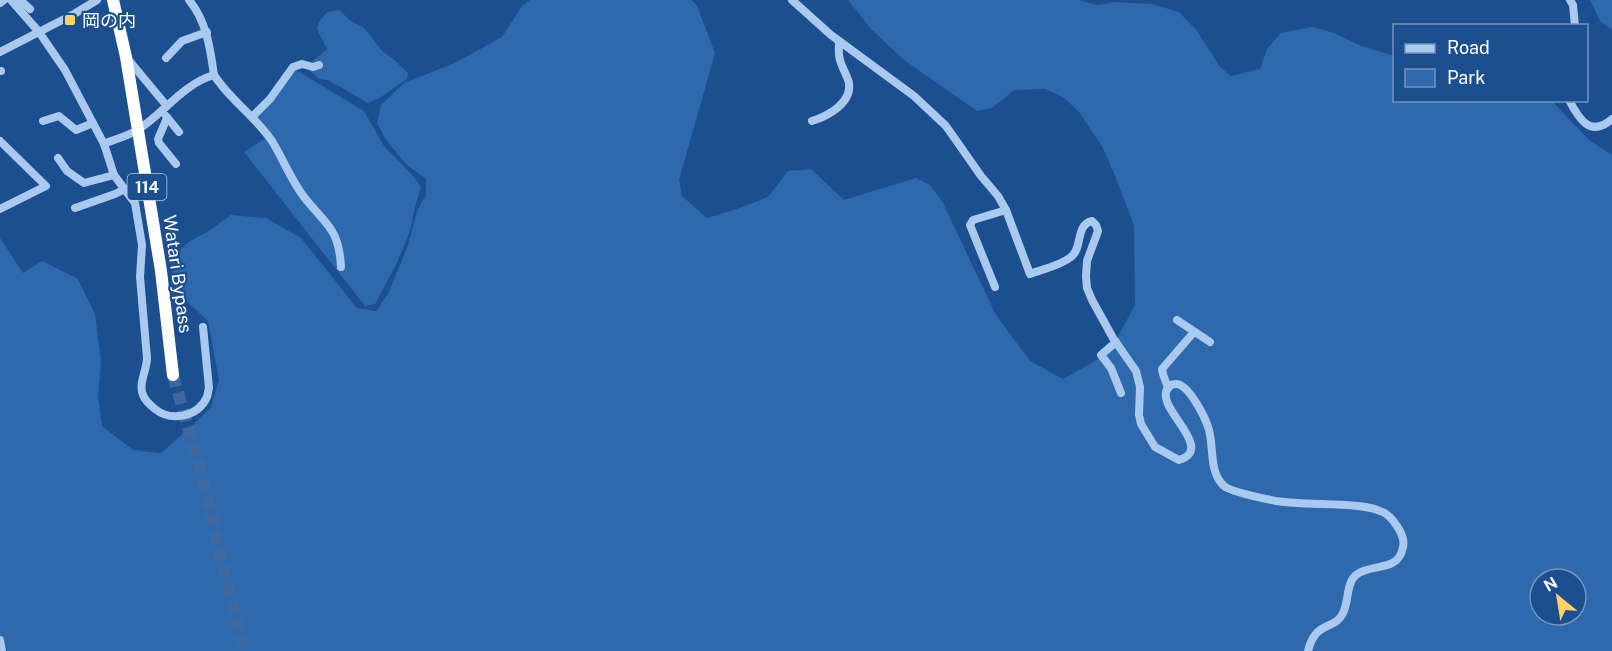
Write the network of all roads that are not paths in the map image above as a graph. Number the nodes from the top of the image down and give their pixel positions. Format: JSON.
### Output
{"nodes":[{"id":1,"x":4,"y":0,"type":"edge"},
{"id":2,"x":11,"y":0,"type":"edge"},
{"id":3,"x":20,"y":0,"type":"edge"},
{"id":4,"x":97,"y":0,"type":"edge"},
{"id":5,"x":113,"y":0,"type":"edge"},
{"id":6,"x":189,"y":0,"type":"edge"},
{"id":7,"x":792,"y":0,"type":"edge"},
{"id":8,"x":1570,"y":0,"type":"edge"},
{"id":9,"x":0,"y":3,"type":"edge"},
{"id":10,"x":30,"y":9,"type":"dead end"},
{"id":11,"x":1575,"y":24,"type":"edge"},
{"id":12,"x":39,"y":32,"type":"junction"},
{"id":13,"x":207,"y":32,"type":"junction"},
{"id":14,"x":839,"y":41,"type":"junction"},
{"id":15,"x":0,"y":52,"type":"edge"},
{"id":16,"x":126,"y":57,"type":"junction"},
{"id":17,"x":166,"y":58,"type":"dead end"},
{"id":18,"x":319,"y":65,"type":"dead end"},
{"id":19,"x":214,"y":75,"type":"junction"},
{"id":20,"x":1570,"y":102,"type":"edge"},
{"id":21,"x":164,"y":108,"type":"junction"},
{"id":22,"x":167,"y":117,"type":"junction"},
{"id":23,"x":252,"y":117,"type":"junction"},
{"id":24,"x":1612,"y":119,"type":"edge"},
{"id":25,"x":43,"y":121,"type":"dead end"},
{"id":26,"x":812,"y":121,"type":"dead end"},
{"id":27,"x":93,"y":123,"type":"junction"},
{"id":28,"x":138,"y":130,"type":"junction"},
{"id":29,"x":179,"y":132,"type":"dead end"},
{"id":30,"x":0,"y":141,"type":"edge"},
{"id":31,"x":104,"y":144,"type":"junction"},
{"id":32,"x":58,"y":158,"type":"dead end"},
{"id":33,"x":176,"y":164,"type":"dead end"},
{"id":34,"x":114,"y":175,"type":"junction"},
{"id":35,"x":125,"y":189,"type":"junction"},
{"id":36,"x":75,"y":208,"type":"dead end"},
{"id":37,"x":0,"y":209,"type":"edge"},
{"id":38,"x":1006,"y":210,"type":"junction"},
{"id":39,"x":341,"y":267,"type":"dead end"},
{"id":40,"x":995,"y":287,"type":"dead end"},
{"id":41,"x":1177,"y":320,"type":"dead end"},
{"id":42,"x":203,"y":327,"type":"dead end"},
{"id":43,"x":1194,"y":332,"type":"junction"},
{"id":44,"x":1116,"y":342,"type":"junction"},
{"id":45,"x":1210,"y":342,"type":"dead end"},
{"id":46,"x":173,"y":375,"type":"tunnel mouth"},
{"id":47,"x":1168,"y":388,"type":"junction"},
{"id":48,"x":1121,"y":393,"type":"dead end"},
{"id":49,"x":0,"y":640,"type":"edge"},
{"id":50,"x":2,"y":651,"type":"edge"},
{"id":51,"x":1308,"y":651,"type":"edge"}],
"edges":[{"from":1,"to":9,"type":"street"},
{"from":2,"to":12,"type":"street"},
{"from":3,"to":10,"type":"street"},
{"from":4,"to":12,"type":"street"},
{"from":5,"to":16,"type":"highway","name":"Watari Bypass","number":"114"},
{"from":6,"to":13,"type":"street"},
{"from":7,"to":14,"type":"street"},
{"from":8,"to":11,"type":"street"},
{"from":12,"to":15,"type":"street"},
{"from":12,"to":27,"type":"street"},
{"from":13,"to":17,"type":"street"},
{"from":13,"to":19,"type":"street"},
{"from":14,"to":26,"type":"street"},
{"from":14,"to":38,"type":"street"},
{"from":16,"to":21,"type":"street"},
{"from":16,"to":28,"type":"highway","name":"Watari Bypass","number":"114"},
{"from":18,"to":23,"type":"street"},
{"from":19,"to":21,"type":"street"},
{"from":19,"to":23,"type":"street"},
{"from":20,"to":24,"type":"street"},
{"from":21,"to":22,"type":"street"},
{"from":21,"to":28,"type":"street"},
{"from":22,"to":29,"type":"street"},
{"from":22,"to":33,"type":"street"},
{"from":23,"to":39,"type":"street"},
{"from":25,"to":27,"type":"street"},
{"from":27,"to":31,"type":"street"},
{"from":28,"to":31,"type":"street"},
{"from":28,"to":46,"type":"highway","name":"Watari Bypass","number":"114"},
{"from":30,"to":37,"type":"street"},
{"from":31,"to":34,"type":"street"},
{"from":32,"to":34,"type":"street"},
{"from":34,"to":35,"type":"street"},
{"from":35,"to":36,"type":"street"},
{"from":35,"to":42,"type":"street"},
{"from":38,"to":40,"type":"street"},
{"from":38,"to":44,"type":"street"},
{"from":41,"to":43,"type":"street"},
{"from":43,"to":45,"type":"street"},
{"from":43,"to":47,"type":"street"},
{"from":44,"to":47,"type":"street"},
{"from":44,"to":48,"type":"street"},
{"from":47,"to":51,"type":"street"},
{"from":49,"to":50,"type":"street"}]}
